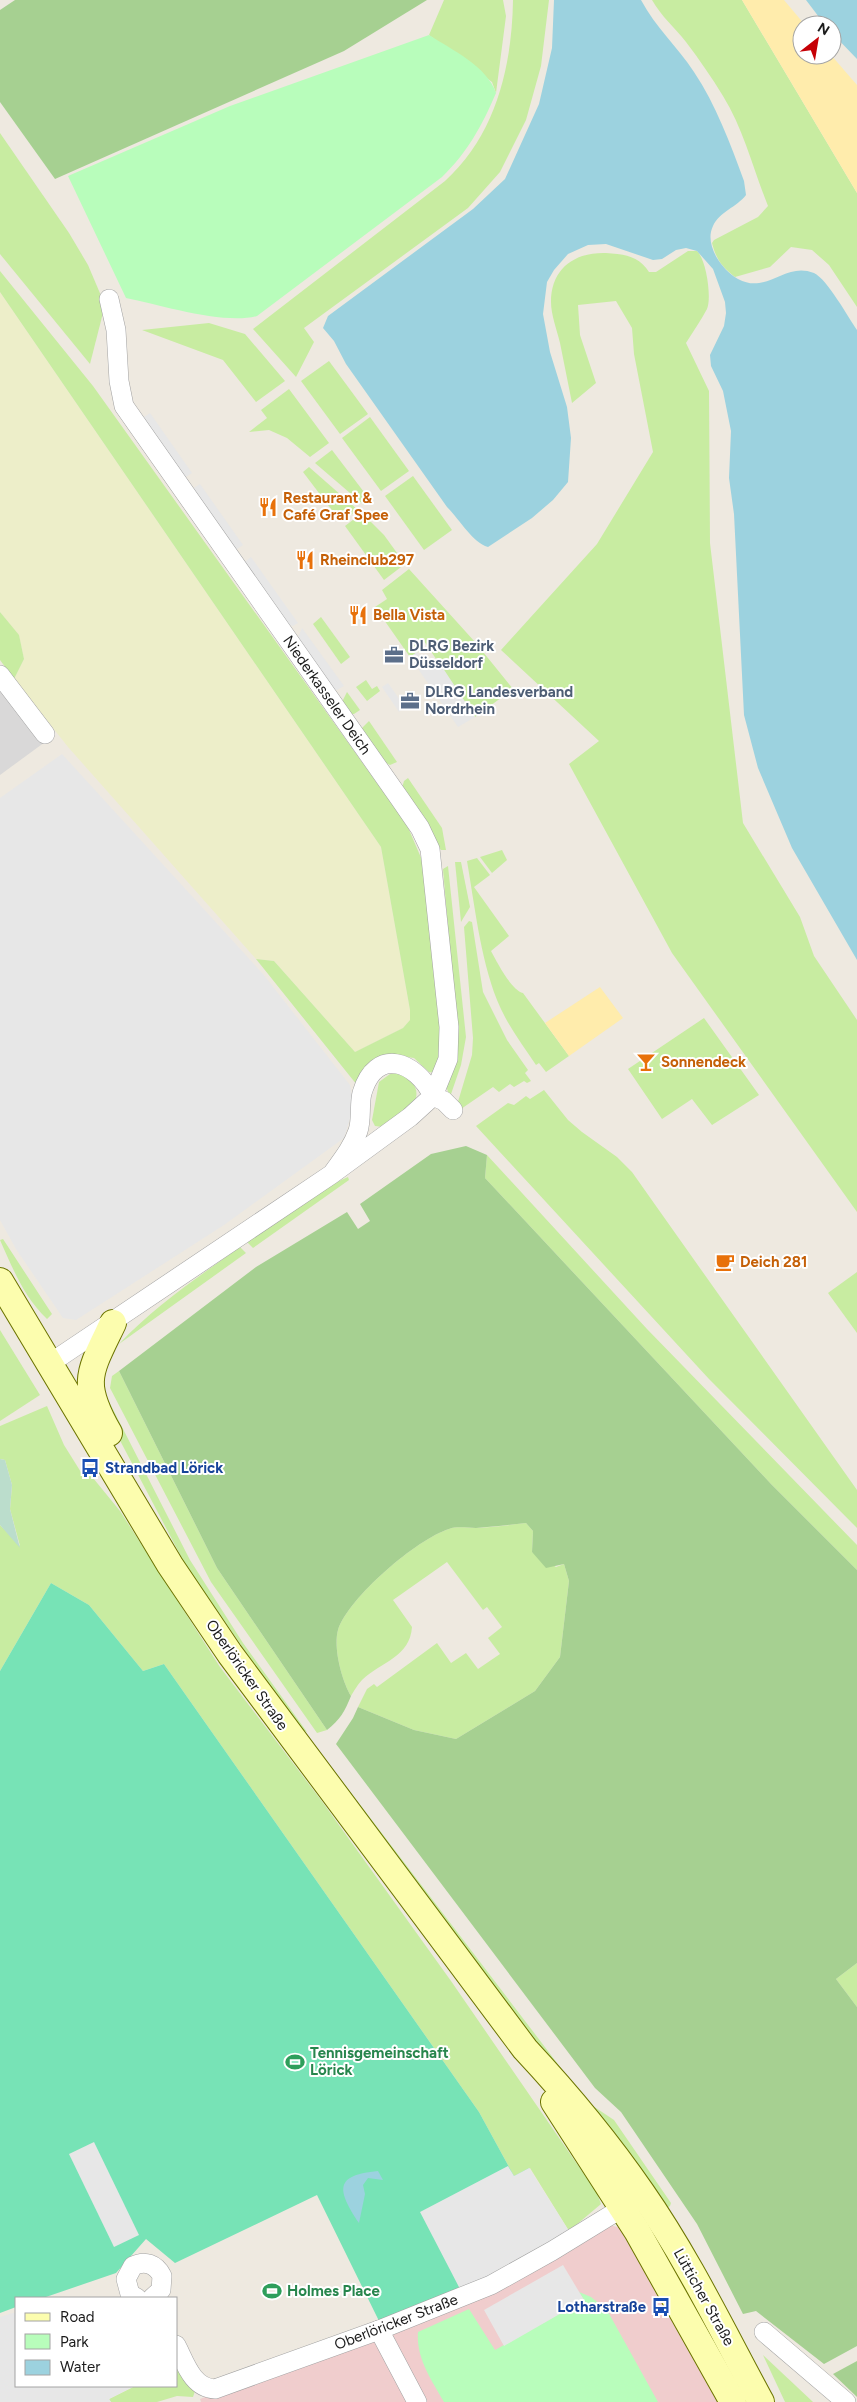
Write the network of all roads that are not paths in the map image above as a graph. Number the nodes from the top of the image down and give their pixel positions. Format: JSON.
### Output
{"nodes":[{"id":1,"x":108,"y":299,"type":"dead end"},
{"id":2,"x":0,"y":675,"type":"edge"},
{"id":3,"x":45,"y":734,"type":"dead end"},
{"id":4,"x":432,"y":1096,"type":"junction"},
{"id":5,"x":454,"y":1110,"type":"dead end"},
{"id":6,"x":332,"y":1174,"type":"junction"},
{"id":7,"x":0,"y":1281,"type":"edge"},
{"id":8,"x":113,"y":1323,"type":"junction"},
{"id":9,"x":49,"y":1364,"type":"junction"},
{"id":10,"x":133,"y":1502,"type":"junction"},
{"id":11,"x":633,"y":2201,"type":"junction"},
{"id":12,"x":135,"y":2297,"type":"edge"},
{"id":13,"x":154,"y":2297,"type":"edge"},
{"id":14,"x":379,"y":2330,"type":"junction"},
{"id":15,"x":764,"y":2332,"type":"dead end"},
{"id":16,"x":178,"y":2349,"type":"edge"},
{"id":17,"x":417,"y":2402,"type":"edge"},
{"id":18,"x":733,"y":2402,"type":"edge"},
{"id":19,"x":761,"y":2402,"type":"edge"},
{"id":20,"x":846,"y":2402,"type":"edge"}],
"edges":[{"from":1,"to":4,"type":"street","name":"Niederkasseler Deich"},
{"from":2,"to":3,"type":"street"},
{"from":4,"to":5,"type":"street"},
{"from":4,"to":6,"type":"street"},
{"from":4,"to":6,"type":"street"},
{"from":6,"to":8,"type":"street"},
{"from":7,"to":9,"type":"main road","name":"Oberlöricker Straße"},
{"from":8,"to":9,"type":"street"},
{"from":8,"to":10,"type":"main road"},
{"from":9,"to":10,"type":"main road","name":"Oberlöricker Straße"},
{"from":10,"to":11,"type":"main road","name":"Oberlöricker Straße"},
{"from":11,"to":14,"type":"street","name":"Oberlöricker Straße"},
{"from":11,"to":18,"type":"main road","name":"Lütticher Straße"},
{"from":11,"to":19,"type":"main road","name":"Lütticher Straße"},
{"from":12,"to":13,"type":"street"},
{"from":14,"to":16,"type":"street","name":"Oberlöricker Straße"},
{"from":14,"to":17,"type":"street"},
{"from":15,"to":20,"type":"street"}]}
